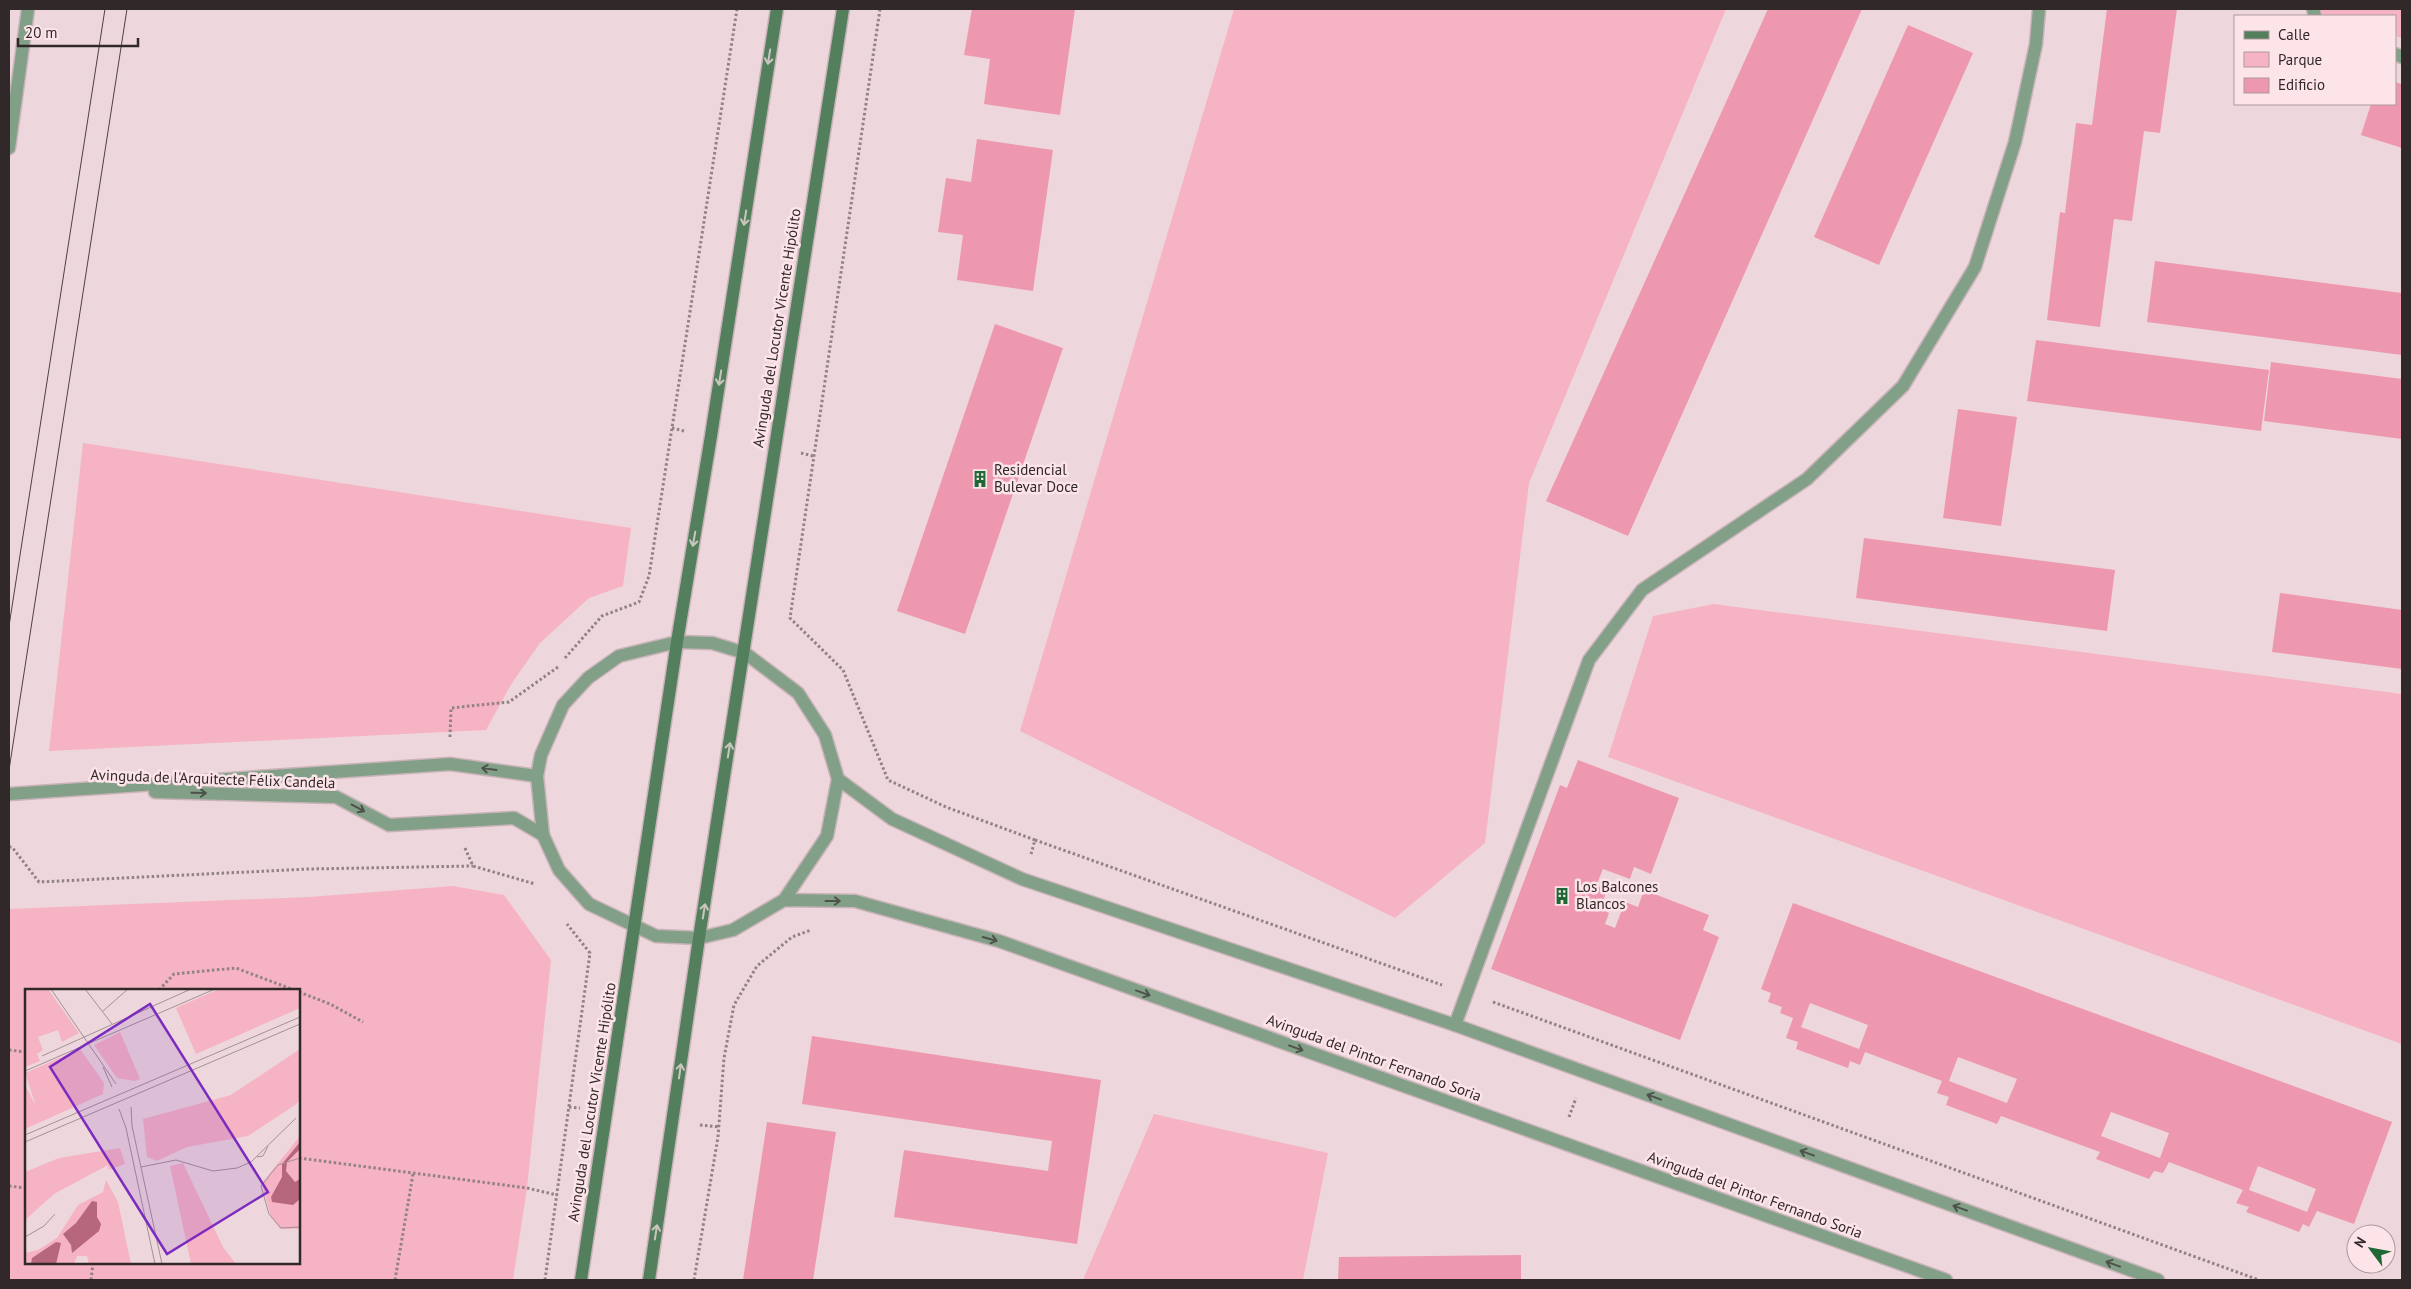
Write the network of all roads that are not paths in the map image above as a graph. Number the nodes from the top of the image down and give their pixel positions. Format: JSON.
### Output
{"nodes":[{"id":1,"x":28,"y":9,"type":"edge"},
{"id":2,"x":777,"y":9,"type":"edge"},
{"id":3,"x":843,"y":9,"type":"edge"},
{"id":4,"x":2039,"y":9,"type":"edge"},
{"id":5,"x":9,"y":148,"type":"edge"},
{"id":6,"x":677,"y":642,"type":"junction"},
{"id":7,"x":744,"y":653,"type":"junction"},
{"id":8,"x":537,"y":776,"type":"junction"},
{"id":9,"x":838,"y":779,"type":"junction"},
{"id":10,"x":80,"y":791,"type":"junction"},
{"id":11,"x":9,"y":794,"type":"edge"},
{"id":12,"x":543,"y":835,"type":"junction"},
{"id":13,"x":784,"y":900,"type":"junction"},
{"id":14,"x":635,"y":928,"type":"junction"},
{"id":15,"x":699,"y":938,"type":"junction"},
{"id":16,"x":1455,"y":1025,"type":"junction"},
{"id":17,"x":582,"y":1280,"type":"edge"},
{"id":18,"x":649,"y":1280,"type":"edge"},
{"id":19,"x":1946,"y":1280,"type":"edge"},
{"id":20,"x":2158,"y":1280,"type":"edge"}],
"edges":[{"from":1,"to":5,"type":"street"},
{"from":2,"to":6,"type":"main road","name":"Avinguda del Locutor Vicente Hipólito","one_way":true},
{"from":3,"to":7,"type":"main road","name":"Avinguda del Locutor Vicente Hipólito"},
{"from":4,"to":16,"type":"street"},
{"from":6,"to":7,"type":"street"},
{"from":6,"to":8,"type":"street"},
{"from":6,"to":14,"type":"main road","name":"Avinguda del Locutor Vicente Hipólito"},
{"from":7,"to":9,"type":"street"},
{"from":15,"to":7,"type":"main road","name":"Avinguda del Locutor Vicente Hipólito","one_way":true},
{"from":8,"to":10,"type":"street","name":"Avinguda de l'Arquitecte Félix Candela","one_way":true},
{"from":8,"to":12,"type":"street"},
{"from":9,"to":13,"type":"street"},
{"from":9,"to":16,"type":"street"},
{"from":10,"to":11,"type":"street","name":"Avinguda de l'Arquitecte Félix Candela"},
{"from":10,"to":12,"type":"street","name":"Avinguda de l'Arquitecte Félix Candela","one_way":true},
{"from":12,"to":14,"type":"street"},
{"from":13,"to":15,"type":"street"},
{"from":13,"to":19,"type":"street","name":"Avinguda del Pintor Fernando Soria","one_way":true},
{"from":14,"to":15,"type":"street"},
{"from":14,"to":17,"type":"main road","name":"Avinguda del Locutor Vicente Hipólito"},
{"from":18,"to":15,"type":"main road","name":"Avinguda del Locutor Vicente Hipólito","one_way":true},
{"from":20,"to":16,"type":"street","one_way":true}]}
